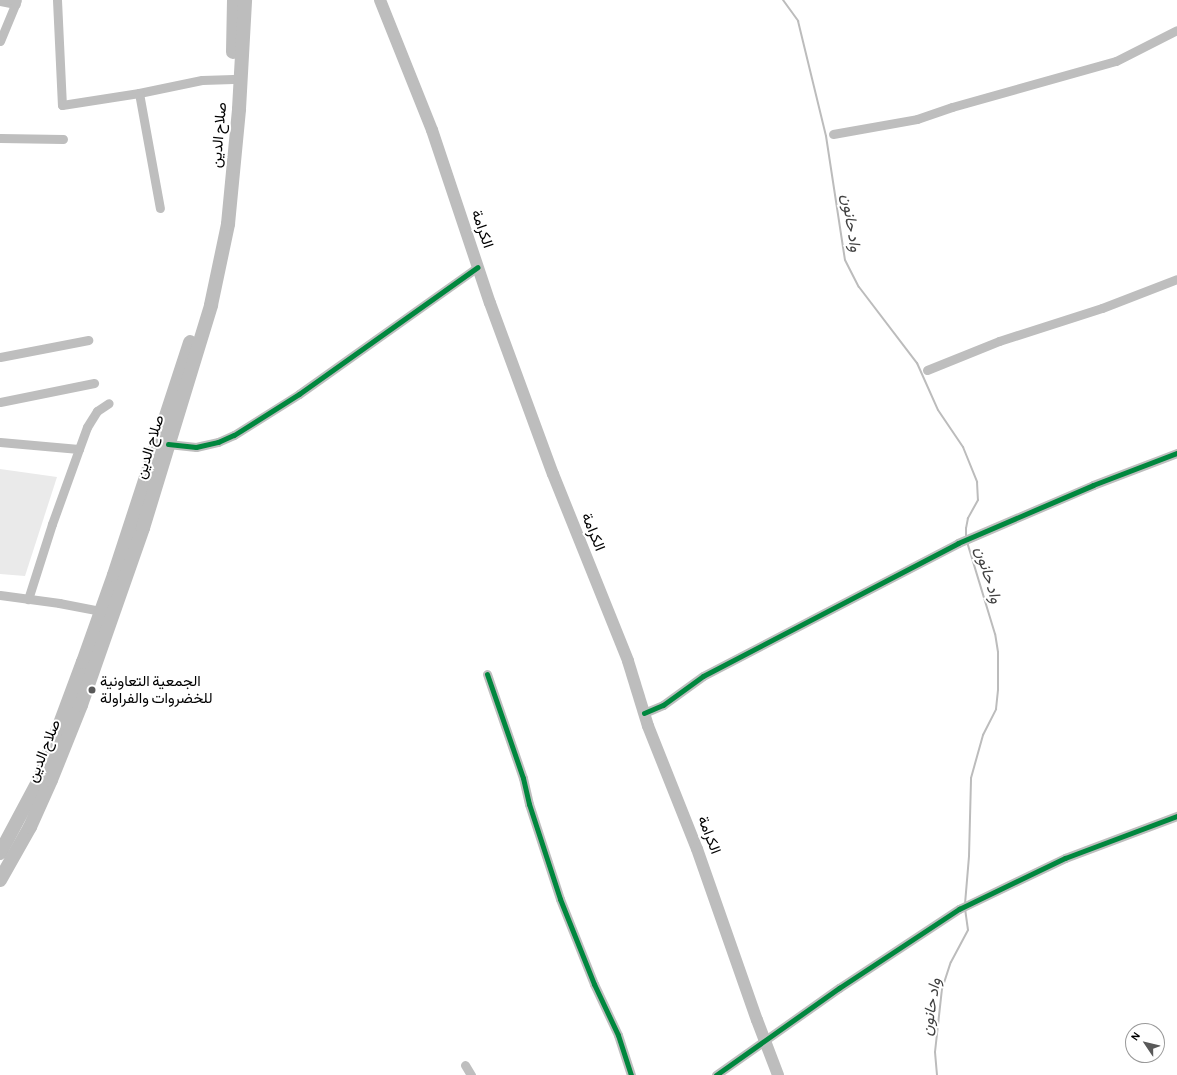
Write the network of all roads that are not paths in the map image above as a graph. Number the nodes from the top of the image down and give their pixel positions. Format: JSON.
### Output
{"nodes":[{"id":1,"x":57,"y":0,"type":"edge"},
{"id":2,"x":234,"y":0,"type":"edge"},
{"id":3,"x":245,"y":0,"type":"edge"},
{"id":4,"x":380,"y":0,"type":"edge"},
{"id":5,"x":0,"y":1,"type":"edge"},
{"id":6,"x":17,"y":2,"type":"edge"},
{"id":7,"x":1177,"y":30,"type":"edge"},
{"id":8,"x":0,"y":41,"type":"edge"},
{"id":9,"x":233,"y":79,"type":"junction"},
{"id":10,"x":139,"y":92,"type":"junction"},
{"id":11,"x":833,"y":134,"type":"dead end"},
{"id":12,"x":0,"y":138,"type":"edge"},
{"id":13,"x":64,"y":139,"type":"dead end"},
{"id":14,"x":160,"y":208,"type":"dead end"},
{"id":15,"x":478,"y":267,"type":"junction"},
{"id":16,"x":1177,"y":279,"type":"edge"},
{"id":17,"x":88,"y":340,"type":"dead end"},
{"id":18,"x":0,"y":358,"type":"edge"},
{"id":19,"x":927,"y":370,"type":"dead end"},
{"id":20,"x":94,"y":383,"type":"dead end"},
{"id":21,"x":0,"y":402,"type":"edge"},
{"id":22,"x":108,"y":403,"type":"dead end"},
{"id":23,"x":0,"y":442,"type":"edge"},
{"id":24,"x":168,"y":444,"type":"junction"},
{"id":25,"x":79,"y":449,"type":"junction"},
{"id":26,"x":1177,"y":453,"type":"edge"},
{"id":27,"x":0,"y":595,"type":"edge"},
{"id":28,"x":28,"y":599,"type":"junction"},
{"id":29,"x":101,"y":611,"type":"junction"},
{"id":30,"x":487,"y":674,"type":"dead end"},
{"id":31,"x":644,"y":713,"type":"junction"},
{"id":32,"x":1177,"y":816,"type":"edge"},
{"id":33,"x":0,"y":853,"type":"edge"},
{"id":34,"x":0,"y":880,"type":"edge"},
{"id":35,"x":764,"y":1039,"type":"junction"},
{"id":36,"x":465,"y":1065,"type":"dead end"},
{"id":37,"x":471,"y":1075,"type":"edge"},
{"id":38,"x":631,"y":1075,"type":"edge"},
{"id":39,"x":716,"y":1075,"type":"edge"},
{"id":40,"x":778,"y":1075,"type":"edge"}],
"edges":[{"from":1,"to":10,"type":"street"},
{"from":2,"to":9,"type":"highway","name":"صلاح الدين"},
{"from":3,"to":24,"type":"highway","name":"صلاح الدين"},
{"from":4,"to":15,"type":"main road","name":"الكرامة"},
{"from":5,"to":6,"type":"street"},
{"from":6,"to":8,"type":"street"},
{"from":7,"to":11,"type":"street"},
{"from":9,"to":10,"type":"street"},
{"from":9,"to":29,"type":"highway","name":"صلاح الدين"},
{"from":10,"to":14,"type":"street"},
{"from":12,"to":13,"type":"street"},
{"from":15,"to":24,"type":"street"},
{"from":15,"to":31,"type":"main road","name":"الكرامة"},
{"from":16,"to":19,"type":"street"},
{"from":17,"to":18,"type":"street"},
{"from":20,"to":21,"type":"street"},
{"from":22,"to":25,"type":"street"},
{"from":23,"to":25,"type":"street"},
{"from":24,"to":34,"type":"highway","name":"صلاح الدين"},
{"from":25,"to":28,"type":"street"},
{"from":26,"to":31,"type":"street"},
{"from":27,"to":28,"type":"street"},
{"from":28,"to":29,"type":"street"},
{"from":29,"to":33,"type":"highway","name":"صلاح الدين"},
{"from":30,"to":38,"type":"street"},
{"from":31,"to":35,"type":"main road","name":"الكرامة"},
{"from":32,"to":35,"type":"street"},
{"from":35,"to":39,"type":"street"},
{"from":35,"to":40,"type":"main road","name":"الكرامة"},
{"from":36,"to":37,"type":"street"}]}
